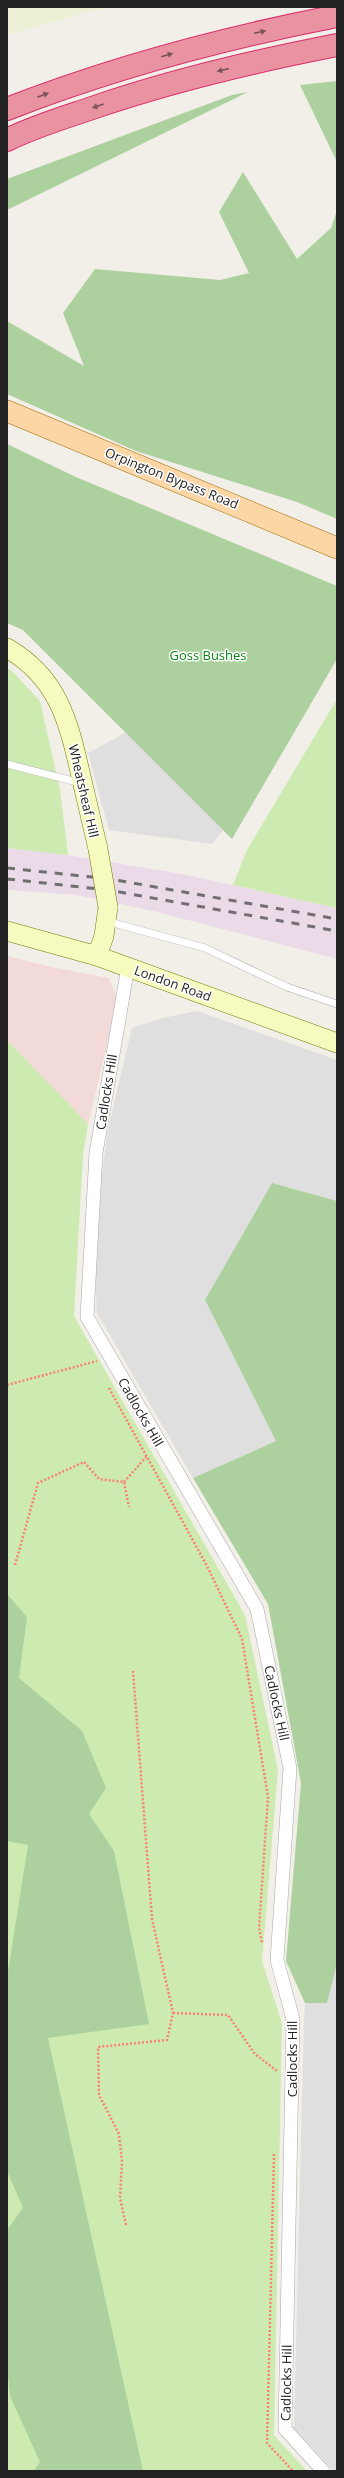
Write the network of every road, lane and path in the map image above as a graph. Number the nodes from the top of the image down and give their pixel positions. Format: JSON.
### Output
{"nodes":[{"id":1,"x":337,"y":16,"type":"edge"},
{"id":2,"x":337,"y":45,"type":"edge"},
{"id":3,"x":7,"y":109,"type":"edge"},
{"id":4,"x":7,"y":140,"type":"edge"},
{"id":5,"x":7,"y":411,"type":"edge"},
{"id":6,"x":337,"y":548,"type":"edge"},
{"id":7,"x":7,"y":648,"type":"edge"},
{"id":8,"x":7,"y":764,"type":"edge"},
{"id":9,"x":83,"y":784,"type":"junction"},
{"id":10,"x":107,"y":914,"type":"junction"},
{"id":11,"x":7,"y":932,"type":"edge"},
{"id":12,"x":98,"y":956,"type":"junction"},
{"id":13,"x":128,"y":967,"type":"junction"},
{"id":14,"x":337,"y":1004,"type":"edge"},
{"id":15,"x":337,"y":1043,"type":"edge"},
{"id":16,"x":110,"y":1358,"type":"junction"},
{"id":17,"x":95,"y":1362,"type":"junction"},
{"id":18,"x":98,"y":1369,"type":"dead end"},
{"id":19,"x":106,"y":1382,"type":"dead end"},
{"id":20,"x":7,"y":1385,"type":"edge"},
{"id":21,"x":147,"y":1456,"type":"junction"},
{"id":22,"x":124,"y":1482,"type":"junction"},
{"id":23,"x":129,"y":1507,"type":"dead end"},
{"id":24,"x":15,"y":1565,"type":"dead end"},
{"id":25,"x":133,"y":1671,"type":"dead end"},
{"id":26,"x":264,"y":1949,"type":"dead end"},
{"id":27,"x":173,"y":2013,"type":"junction"},
{"id":28,"x":278,"y":2063,"type":"dead end"},
{"id":29,"x":277,"y":2071,"type":"junction"},
{"id":30,"x":277,"y":2078,"type":"dead end"},
{"id":31,"x":274,"y":2153,"type":"dead end"},
{"id":32,"x":126,"y":2225,"type":"dead end"},
{"id":33,"x":293,"y":2471,"type":"edge"},
{"id":34,"x":323,"y":2471,"type":"edge"}],
"edges":[{"from":3,"to":1,"type":"highway","one_way":true},
{"from":2,"to":4,"type":"highway","one_way":true},
{"from":5,"to":6,"type":"main road","name":"Orpington Bypass Road"},
{"from":7,"to":9,"type":"street","name":"Wheatsheaf Hill"},
{"from":8,"to":9,"type":"lane"},
{"from":9,"to":10,"type":"street","name":"Wheatsheaf Hill","bridge":true},
{"from":10,"to":12,"type":"street","name":"Wheatsheaf Hill"},
{"from":10,"to":14,"type":"lane"},
{"from":11,"to":12,"type":"street","name":"London Road"},
{"from":12,"to":13,"type":"street","name":"London Road"},
{"from":13,"to":15,"type":"street","name":"London Road"},
{"from":13,"to":16,"type":"street","name":"Cadlocks Hill"},
{"from":16,"to":17,"type":"path"},
{"from":16,"to":34,"type":"street","name":"Cadlocks Hill"},
{"from":17,"to":18,"type":"path"},
{"from":17,"to":20,"type":"path"},
{"from":19,"to":21,"type":"path"},
{"from":21,"to":22,"type":"path"},
{"from":21,"to":26,"type":"path"},
{"from":22,"to":23,"type":"path"},
{"from":22,"to":24,"type":"path"},
{"from":25,"to":27,"type":"path"},
{"from":27,"to":29,"type":"path"},
{"from":27,"to":32,"type":"path"},
{"from":28,"to":29,"type":"path"},
{"from":29,"to":30,"type":"path"},
{"from":31,"to":33,"type":"path"}]}
